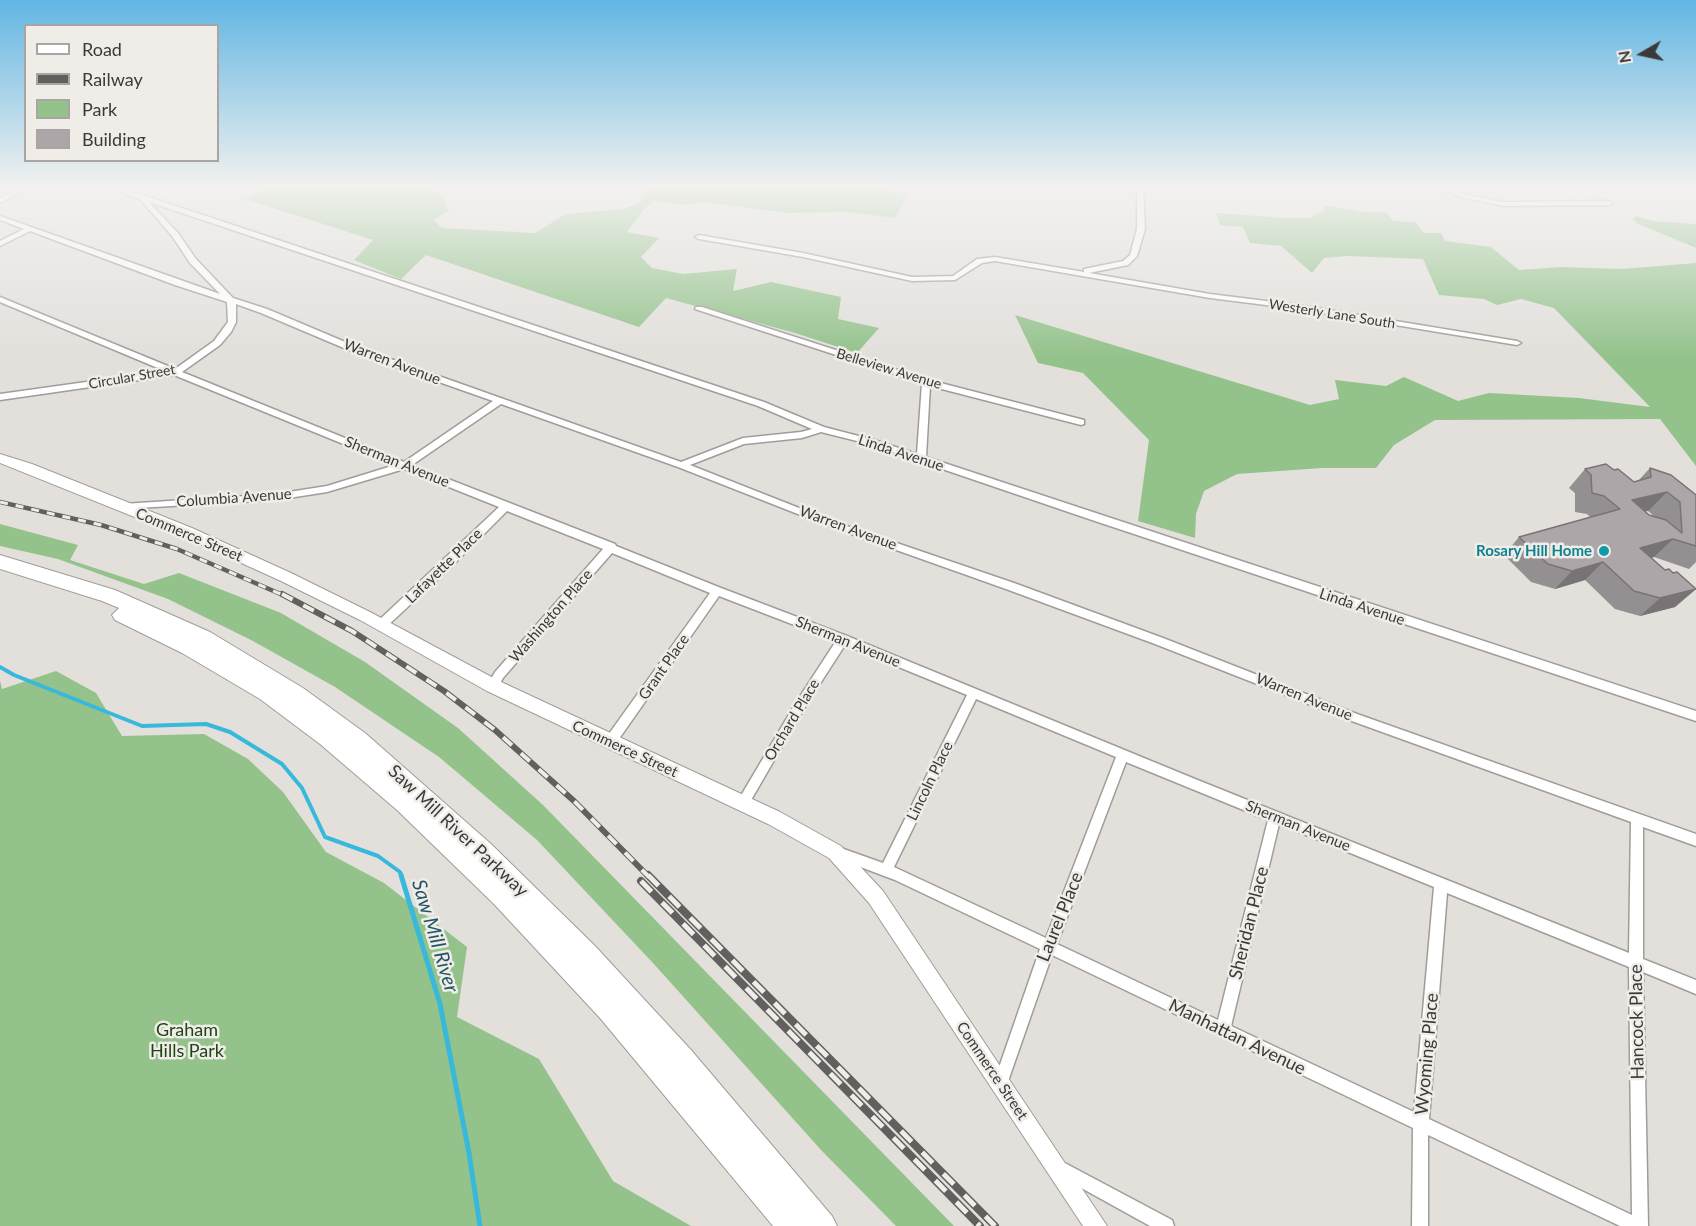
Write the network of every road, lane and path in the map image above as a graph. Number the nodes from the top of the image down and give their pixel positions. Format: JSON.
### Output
{"nodes":[{"id":1,"x":65,"y":243,"type":"edge"},
{"id":2,"x":179,"y":243,"type":"edge"},
{"id":3,"x":278,"y":243,"type":"edge"},
{"id":4,"x":735,"y":243,"type":"edge"},
{"id":5,"x":1137,"y":243,"type":"edge"},
{"id":6,"x":1078,"y":272,"type":"junction"},
{"id":7,"x":0,"y":299,"type":"edge"},
{"id":8,"x":232,"y":302,"type":"junction"},
{"id":9,"x":699,"y":309,"type":"dead end"},
{"id":10,"x":1517,"y":343,"type":"dead end"},
{"id":11,"x":176,"y":372,"type":"junction"},
{"id":12,"x":926,"y":382,"type":"junction"},
{"id":13,"x":0,"y":397,"type":"edge"},
{"id":14,"x":501,"y":400,"type":"junction"},
{"id":15,"x":1081,"y":422,"type":"dead end"},
{"id":16,"x":821,"y":429,"type":"junction"},
{"id":17,"x":0,"y":458,"type":"edge"},
{"id":18,"x":921,"y":459,"type":"junction"},
{"id":19,"x":406,"y":465,"type":"junction"},
{"id":20,"x":681,"y":465,"type":"junction"},
{"id":21,"x":506,"y":506,"type":"junction"},
{"id":22,"x":122,"y":507,"type":"junction"},
{"id":23,"x":611,"y":547,"type":"junction"},
{"id":24,"x":0,"y":562,"type":"edge"},
{"id":25,"x":0,"y":574,"type":"edge"},
{"id":26,"x":717,"y":591,"type":"junction"},
{"id":27,"x":381,"y":625,"type":"junction"},
{"id":28,"x":843,"y":639,"type":"junction"},
{"id":29,"x":493,"y":686,"type":"junction"},
{"id":30,"x":974,"y":692,"type":"junction"},
{"id":31,"x":1696,"y":716,"type":"edge"},
{"id":32,"x":610,"y":742,"type":"junction"},
{"id":33,"x":1123,"y":755,"type":"junction"},
{"id":34,"x":743,"y":803,"type":"junction"},
{"id":35,"x":1275,"y":816,"type":"junction"},
{"id":36,"x":1637,"y":819,"type":"junction"},
{"id":37,"x":1696,"y":840,"type":"edge"},
{"id":38,"x":835,"y":852,"type":"junction"},
{"id":39,"x":886,"y":870,"type":"junction"},
{"id":40,"x":1441,"y":883,"type":"junction"},
{"id":41,"x":1047,"y":946,"type":"junction"},
{"id":42,"x":1636,"y":962,"type":"junction"},
{"id":43,"x":1696,"y":987,"type":"edge"},
{"id":44,"x":1223,"y":1029,"type":"junction"},
{"id":45,"x":1000,"y":1082,"type":"junction"},
{"id":46,"x":1421,"y":1123,"type":"junction"},
{"id":47,"x":1056,"y":1166,"type":"junction"},
{"id":48,"x":792,"y":1226,"type":"edge"},
{"id":49,"x":822,"y":1226,"type":"edge"},
{"id":50,"x":1096,"y":1226,"type":"edge"},
{"id":51,"x":1166,"y":1226,"type":"edge"},
{"id":52,"x":1420,"y":1226,"type":"edge"},
{"id":53,"x":1638,"y":1226,"type":"edge"}],
"edges":[{"from":1,"to":8,"type":"street","name":"Warren Avenue"},
{"from":2,"to":8,"type":"street"},
{"from":3,"to":16,"type":"street","name":"Linda Avenue"},
{"from":4,"to":6,"type":"street","name":"Westerly Lane South"},
{"from":5,"to":6,"type":"street"},
{"from":6,"to":10,"type":"street","name":"Westerly Lane South"},
{"from":7,"to":11,"type":"street","name":"Sherman Avenue"},
{"from":8,"to":11,"type":"street","name":"Circular Street"},
{"from":8,"to":14,"type":"street","name":"Warren Avenue"},
{"from":9,"to":12,"type":"street","name":"Belleview Avenue"},
{"from":11,"to":13,"type":"street","name":"Circular Street"},
{"from":11,"to":19,"type":"street","name":"Sherman Avenue"},
{"from":12,"to":15,"type":"street","name":"Belleview Avenue"},
{"from":12,"to":18,"type":"street"},
{"from":14,"to":19,"type":"street","name":"Columbia Avenue"},
{"from":14,"to":20,"type":"street","name":"Warren Avenue"},
{"from":16,"to":18,"type":"street","name":"Linda Avenue"},
{"from":16,"to":20,"type":"street"},
{"from":17,"to":22,"type":"main road","name":"Commerce Street"},
{"from":18,"to":31,"type":"street","name":"Linda Avenue"},
{"from":19,"to":21,"type":"street","name":"Sherman Avenue"},
{"from":19,"to":22,"type":"street","name":"Columbia Avenue"},
{"from":20,"to":36,"type":"street","name":"Warren Avenue"},
{"from":21,"to":23,"type":"street","name":"Sherman Avenue"},
{"from":21,"to":27,"type":"street","name":"Lafayette Place"},
{"from":22,"to":27,"type":"main road","name":"Commerce Street"},
{"from":23,"to":26,"type":"street","name":"Sherman Avenue"},
{"from":23,"to":29,"type":"street","name":"Washington Place"},
{"from":24,"to":49,"type":"highway","name":"Saw Mill River Parkway"},
{"from":25,"to":48,"type":"highway","name":"Saw Mill River Parkway"},
{"from":26,"to":28,"type":"street","name":"Sherman Avenue"},
{"from":26,"to":32,"type":"street","name":"Grant Place"},
{"from":27,"to":29,"type":"main road","name":"Commerce Street"},
{"from":28,"to":30,"type":"street","name":"Sherman Avenue"},
{"from":28,"to":34,"type":"street","name":"Orchard Place"},
{"from":29,"to":32,"type":"main road","name":"Commerce Street"},
{"from":30,"to":33,"type":"street","name":"Sherman Avenue"},
{"from":30,"to":39,"type":"street","name":"Lincoln Place"},
{"from":32,"to":34,"type":"main road","name":"Commerce Street"},
{"from":33,"to":35,"type":"street","name":"Sherman Avenue"},
{"from":33,"to":41,"type":"street","name":"Laurel Place"},
{"from":34,"to":38,"type":"main road","name":"Commerce Street"},
{"from":35,"to":40,"type":"street","name":"Sherman Avenue"},
{"from":35,"to":44,"type":"street","name":"Sheridan Place"},
{"from":36,"to":37,"type":"street","name":"Warren Avenue"},
{"from":36,"to":42,"type":"street","name":"Hancock Place"},
{"from":38,"to":39,"type":"street","name":"Manhattan Avenue"},
{"from":38,"to":45,"type":"main road","name":"Commerce Street"},
{"from":39,"to":41,"type":"street","name":"Manhattan Avenue"},
{"from":40,"to":42,"type":"street","name":"Sherman Avenue"},
{"from":40,"to":46,"type":"street","name":"Wyoming Place"},
{"from":41,"to":44,"type":"street","name":"Manhattan Avenue"},
{"from":41,"to":45,"type":"street","name":"Laurel Place"},
{"from":42,"to":43,"type":"street","name":"Sherman Avenue"},
{"from":42,"to":53,"type":"street","name":"Hancock Place"},
{"from":44,"to":46,"type":"street","name":"Manhattan Avenue"},
{"from":45,"to":47,"type":"main road","name":"Commerce Street"},
{"from":46,"to":52,"type":"street","name":"Wyoming Place"},
{"from":46,"to":53,"type":"street","name":"Manhattan Avenue"},
{"from":47,"to":50,"type":"main road","name":"Commerce Street"},
{"from":47,"to":51,"type":"street"}]}
